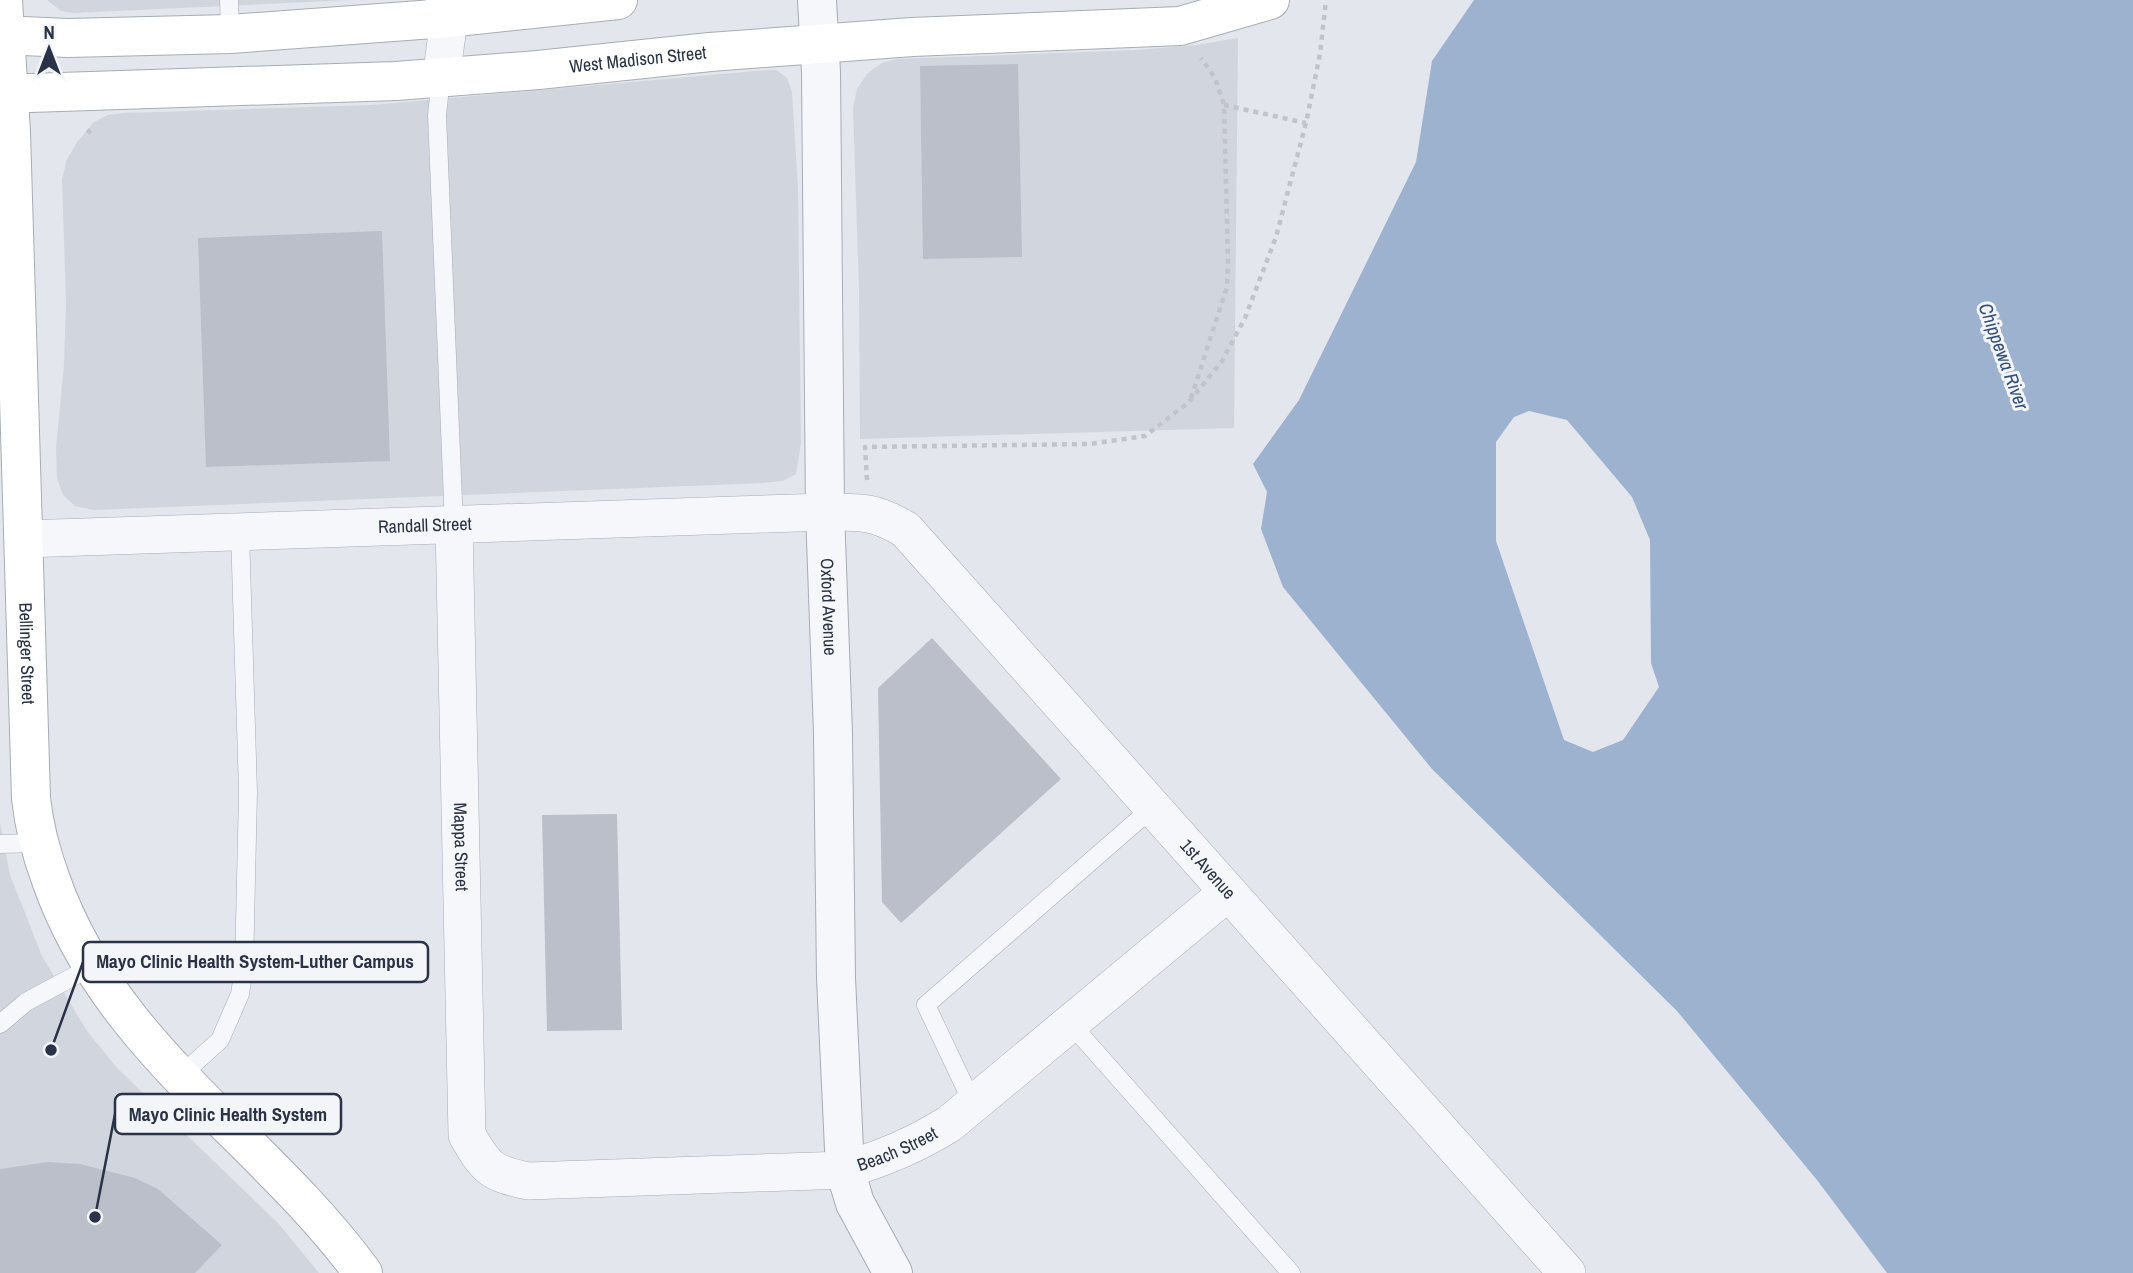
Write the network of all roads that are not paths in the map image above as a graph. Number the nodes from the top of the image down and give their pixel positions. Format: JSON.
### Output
{"nodes":[{"id":1,"x":618,"y":0,"type":"edge"},
{"id":2,"x":817,"y":0,"type":"edge"},
{"id":3,"x":1270,"y":0,"type":"edge"},
{"id":4,"x":445,"y":9,"type":"edge"},
{"id":5,"x":230,"y":17,"type":"edge"},
{"id":6,"x":2,"y":23,"type":"edge"},
{"id":7,"x":820,"y":44,"type":"junction"},
{"id":8,"x":441,"y":78,"type":"junction"},
{"id":9,"x":4,"y":93,"type":"edge"},
{"id":10,"x":825,"y":512,"type":"junction"},
{"id":11,"x":454,"y":525,"type":"junction"},
{"id":12,"x":240,"y":532,"type":"junction"},
{"id":13,"x":12,"y":539,"type":"edge"},
{"id":14,"x":1152,"y":808,"type":"junction"},
{"id":15,"x":38,"y":843,"type":"junction"},
{"id":16,"x":0,"y":844,"type":"edge"},
{"id":17,"x":1227,"y":893,"type":"junction"},
{"id":18,"x":91,"y":967,"type":"junction"},
{"id":19,"x":1070,"y":1023,"type":"junction"},
{"id":20,"x":0,"y":1024,"type":"edge"},
{"id":21,"x":179,"y":1077,"type":"junction"},
{"id":22,"x":973,"y":1104,"type":"junction"},
{"id":23,"x":483,"y":1164,"type":"joint"},
{"id":24,"x":845,"y":1170,"type":"junction"},
{"id":25,"x":363,"y":1273,"type":"edge"},
{"id":26,"x":893,"y":1273,"type":"edge"},
{"id":27,"x":1290,"y":1273,"type":"edge"},
{"id":28,"x":1567,"y":1273,"type":"edge"}],
"edges":[{"from":1,"to":4,"type":"main road"},
{"from":2,"to":7,"type":"street","name":"Oxford Avenue"},
{"from":3,"to":7,"type":"main road","name":"West Madison Street"},
{"from":4,"to":5,"type":"main road"},
{"from":4,"to":8,"type":"street"},
{"from":5,"to":6,"type":"main road"},
{"from":6,"to":9,"type":"main road","name":"Bellinger Street"},
{"from":7,"to":8,"type":"main road","name":"West Madison Street"},
{"from":7,"to":10,"type":"street","name":"Oxford Avenue"},
{"from":8,"to":9,"type":"main road","name":"West Madison Street"},
{"from":8,"to":11,"type":"lane"},
{"from":9,"to":13,"type":"main road","name":"Bellinger Street"},
{"from":10,"to":11,"type":"street","name":"Randall Street"},
{"from":10,"to":14,"type":"street","name":"1st Avenue"},
{"from":10,"to":24,"type":"street","name":"Oxford Avenue"},
{"from":11,"to":12,"type":"street","name":"Randall Street"},
{"from":11,"to":23,"type":"street","name":"Mappa Street"},
{"from":12,"to":13,"type":"street","name":"Randall Street"},
{"from":12,"to":21,"type":"lane"},
{"from":13,"to":15,"type":"main road","name":"Bellinger Street"},
{"from":14,"to":17,"type":"street","name":"1st Avenue"},
{"from":14,"to":22,"type":"lane"},
{"from":15,"to":16,"type":"lane"},
{"from":15,"to":18,"type":"main road","name":"Bellinger Street"},
{"from":17,"to":19,"type":"street","name":"Beach Street"},
{"from":17,"to":28,"type":"street","name":"1st Avenue"},
{"from":18,"to":20,"type":"lane"},
{"from":18,"to":21,"type":"main road","name":"Bellinger Street"},
{"from":19,"to":22,"type":"street","name":"Beach Street"},
{"from":19,"to":27,"type":"lane"},
{"from":21,"to":25,"type":"main road","name":"Bellinger Street"},
{"from":22,"to":24,"type":"street","name":"Beach Street"},
{"from":23,"to":24,"type":"street","name":"Beach Street"},
{"from":24,"to":26,"type":"street","name":"Oxford Avenue"}]}
